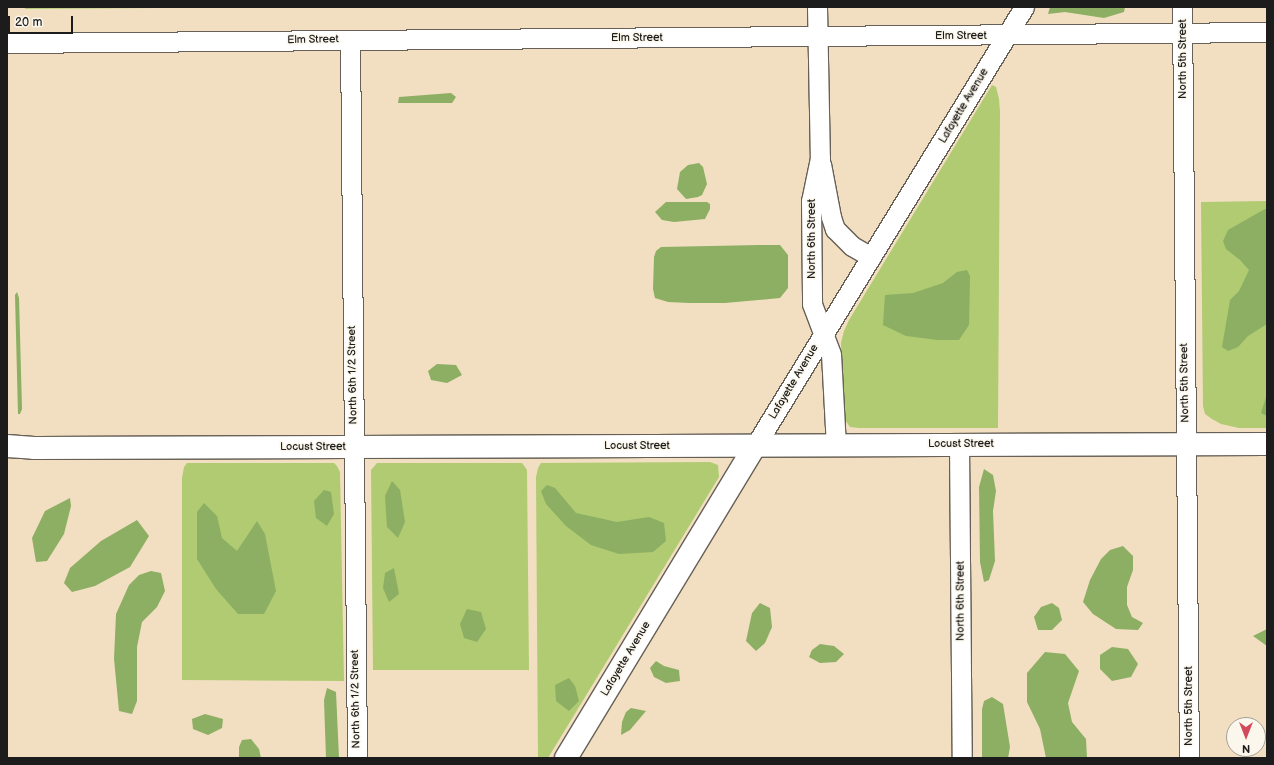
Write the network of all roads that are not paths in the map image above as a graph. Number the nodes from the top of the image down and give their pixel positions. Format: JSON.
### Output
{"nodes":[{"id":1,"x":817,"y":7,"type":"edge"},
{"id":2,"x":1024,"y":7,"type":"edge"},
{"id":3,"x":1182,"y":7,"type":"edge"},
{"id":4,"x":1267,"y":32,"type":"edge"},
{"id":5,"x":1183,"y":33,"type":"junction"},
{"id":6,"x":1006,"y":36,"type":"junction"},
{"id":7,"x":818,"y":37,"type":"junction"},
{"id":8,"x":350,"y":40,"type":"junction"},
{"id":9,"x":7,"y":42,"type":"edge"},
{"id":10,"x":820,"y":158,"type":"junction"},
{"id":11,"x":871,"y":257,"type":"junction"},
{"id":12,"x":823,"y":334,"type":"junction"},
{"id":13,"x":959,"y":444,"type":"junction"},
{"id":14,"x":1186,"y":444,"type":"junction"},
{"id":15,"x":1267,"y":444,"type":"edge"},
{"id":16,"x":836,"y":445,"type":"junction"},
{"id":17,"x":7,"y":446,"type":"edge"},
{"id":18,"x":755,"y":446,"type":"junction"},
{"id":19,"x":354,"y":447,"type":"junction"},
{"id":20,"x":356,"y":758,"type":"edge"},
{"id":21,"x":566,"y":758,"type":"edge"},
{"id":22,"x":962,"y":758,"type":"edge"},
{"id":23,"x":1189,"y":758,"type":"edge"}],
"edges":[{"from":1,"to":7,"type":"street","name":"North 6th Street"},
{"from":2,"to":6,"type":"street","name":"Lafayette Avenue"},
{"from":3,"to":5,"type":"street","name":"North 5th Street"},
{"from":4,"to":5,"type":"street","name":"Elm Street"},
{"from":5,"to":6,"type":"street","name":"Elm Street"},
{"from":5,"to":14,"type":"street","name":"North 5th Street"},
{"from":6,"to":7,"type":"street","name":"Elm Street"},
{"from":6,"to":11,"type":"street","name":"Lafayette Avenue"},
{"from":7,"to":8,"type":"street","name":"Elm Street"},
{"from":7,"to":10,"type":"street","name":"North 6th Street"},
{"from":8,"to":9,"type":"street","name":"Elm Street"},
{"from":8,"to":19,"type":"street","name":"North 6th 1/2 Street"},
{"from":10,"to":11,"type":"street"},
{"from":10,"to":12,"type":"street","name":"North 6th Street"},
{"from":11,"to":12,"type":"street","name":"Lafayette Avenue"},
{"from":12,"to":16,"type":"street","name":"North 6th Street"},
{"from":12,"to":18,"type":"street","name":"Lafayette Avenue"},
{"from":13,"to":14,"type":"street","name":"Locust Street"},
{"from":13,"to":16,"type":"street","name":"Locust Street"},
{"from":13,"to":22,"type":"street","name":"North 6th Street"},
{"from":14,"to":15,"type":"street","name":"Locust Street"},
{"from":14,"to":23,"type":"street","name":"North 5th Street"},
{"from":16,"to":18,"type":"street","name":"Locust Street"},
{"from":17,"to":19,"type":"street","name":"Locust Street"},
{"from":18,"to":19,"type":"street","name":"Locust Street"},
{"from":18,"to":21,"type":"street","name":"Lafayette Avenue"},
{"from":19,"to":20,"type":"street","name":"North 6th 1/2 Street"}]}
